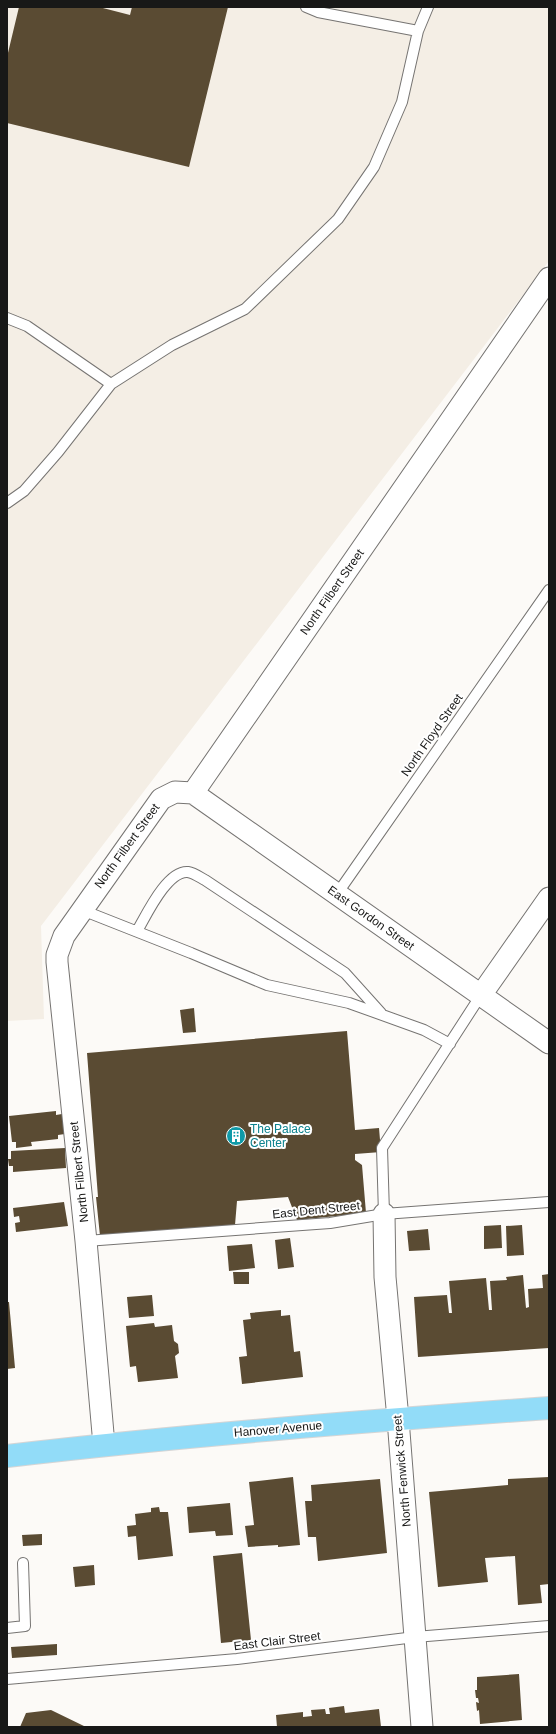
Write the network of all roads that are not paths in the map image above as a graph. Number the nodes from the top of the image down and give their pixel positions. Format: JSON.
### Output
{"nodes":[{"id":1,"x":306,"y":7,"type":"edge"},
{"id":2,"x":428,"y":7,"type":"edge"},
{"id":3,"x":418,"y":31,"type":"junction"},
{"id":4,"x":549,"y":278,"type":"edge"},
{"id":5,"x":7,"y":318,"type":"edge"},
{"id":6,"x":111,"y":384,"type":"junction"},
{"id":7,"x":7,"y":502,"type":"edge"},
{"id":8,"x":549,"y":590,"type":"edge"},
{"id":9,"x":193,"y":793,"type":"junction"},
{"id":10,"x":337,"y":894,"type":"junction"},
{"id":11,"x":549,"y":898,"type":"edge"},
{"id":12,"x":82,"y":910,"type":"junction"},
{"id":13,"x":137,"y":931,"type":"junction"},
{"id":14,"x":481,"y":995,"type":"junction"},
{"id":15,"x":383,"y":1015,"type":"junction"},
{"id":16,"x":549,"y":1043,"type":"edge"},
{"id":17,"x":450,"y":1044,"type":"junction"},
{"id":18,"x":549,"y":1202,"type":"edge"},
{"id":19,"x":384,"y":1214,"type":"junction"},
{"id":20,"x":86,"y":1241,"type":"junction"},
{"id":21,"x":549,"y":1408,"type":"edge"},
{"id":22,"x":398,"y":1419,"type":"junction"},
{"id":23,"x":104,"y":1445,"type":"junction"},
{"id":24,"x":7,"y":1456,"type":"edge"},
{"id":25,"x":23,"y":1564,"type":"dead end"},
{"id":26,"x":549,"y":1626,"type":"edge"},
{"id":27,"x":7,"y":1628,"type":"edge"},
{"id":28,"x":415,"y":1637,"type":"junction"},
{"id":29,"x":7,"y":1679,"type":"edge"},
{"id":30,"x":422,"y":1727,"type":"edge"}],
"edges":[{"from":1,"to":3,"type":"lane"},
{"from":2,"to":3,"type":"lane"},
{"from":3,"to":6,"type":"lane"},
{"from":4,"to":9,"type":"street","name":"North Filbert Street"},
{"from":5,"to":6,"type":"lane"},
{"from":6,"to":7,"type":"lane"},
{"from":8,"to":10,"type":"lane","name":"North Floyd Street"},
{"from":9,"to":10,"type":"street","name":"East Gordon Street"},
{"from":9,"to":12,"type":"street","name":"North Filbert Street"},
{"from":10,"to":14,"type":"street","name":"East Gordon Street"},
{"from":11,"to":14,"type":"street"},
{"from":12,"to":13,"type":"lane"},
{"from":12,"to":20,"type":"street","name":"North Filbert Street"},
{"from":13,"to":15,"type":"lane"},
{"from":13,"to":15,"type":"lane"},
{"from":14,"to":16,"type":"street","name":"East Gordon Street"},
{"from":14,"to":17,"type":"lane"},
{"from":15,"to":17,"type":"lane"},
{"from":17,"to":19,"type":"lane"},
{"from":18,"to":19,"type":"lane","name":"East Dent Street"},
{"from":19,"to":20,"type":"lane","name":"East Dent Street"},
{"from":19,"to":22,"type":"street","name":"North Fenwick Street"},
{"from":20,"to":23,"type":"street","name":"North Filbert Street"},
{"from":21,"to":22,"type":"main road","name":"Hanover Avenue"},
{"from":22,"to":23,"type":"main road","name":"Hanover Avenue"},
{"from":22,"to":28,"type":"street","name":"North Fenwick Street"},
{"from":23,"to":24,"type":"main road","name":"Hanover Avenue"},
{"from":25,"to":27,"type":"lane"},
{"from":26,"to":28,"type":"lane","name":"East Clair Street"},
{"from":28,"to":29,"type":"lane","name":"East Clair Street"},
{"from":28,"to":30,"type":"street","name":"North Fenwick Street"}]}
